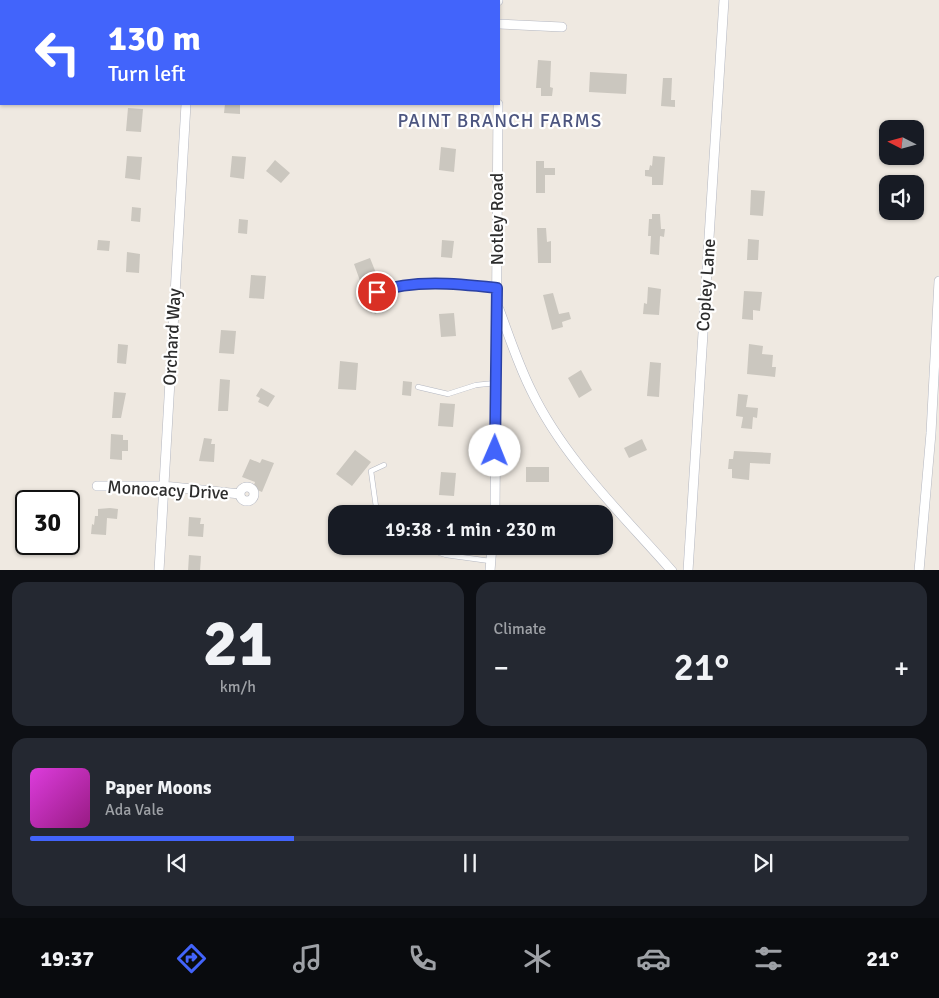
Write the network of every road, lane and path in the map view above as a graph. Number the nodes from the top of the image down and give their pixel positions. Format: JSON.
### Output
{"nodes":[{"id":1,"x":724,"y":0,"type":"edge"},
{"id":2,"x":500,"y":24,"type":"edge"},
{"id":3,"x":562,"y":27,"type":"dead end"},
{"id":4,"x":186,"y":105,"type":"edge"},
{"id":5,"x":498,"y":105,"type":"edge"},
{"id":6,"x":939,"y":282,"type":"edge"},
{"id":7,"x":497,"y":288,"type":"junction"},
{"id":8,"x":377,"y":292,"type":"dead end"},
{"id":9,"x":497,"y":303,"type":"junction"},
{"id":10,"x":496,"y":383,"type":"junction"},
{"id":11,"x":418,"y":387,"type":"dead end"},
{"id":12,"x":384,"y":465,"type":"dead end"},
{"id":13,"x":97,"y":486,"type":"dead end"},
{"id":14,"x":163,"y":486,"type":"junction"},
{"id":15,"x":240,"y":494,"type":"dead end"},
{"id":16,"x":376,"y":505,"type":"edge"},
{"id":17,"x":495,"y":505,"type":"edge"},
{"id":18,"x":446,"y":555,"type":"edge"},
{"id":19,"x":491,"y":566,"type":"edge"},
{"id":20,"x":159,"y":570,"type":"edge"},
{"id":21,"x":672,"y":570,"type":"edge"},
{"id":22,"x":688,"y":570,"type":"edge"},
{"id":23,"x":919,"y":570,"type":"edge"}],
"edges":[{"from":1,"to":22,"type":"street","name":"Copley Lane"},
{"from":2,"to":3,"type":"street"},
{"from":4,"to":14,"type":"street","name":"Orchard Way"},
{"from":5,"to":7,"type":"street","name":"Notley Road"},
{"from":6,"to":23,"type":"street"},
{"from":7,"to":8,"type":"lane"},
{"from":7,"to":9,"type":"street","name":"Notley Road"},
{"from":9,"to":10,"type":"street","name":"Notley Road"},
{"from":9,"to":21,"type":"street"},
{"from":10,"to":11,"type":"lane"},
{"from":10,"to":17,"type":"street","name":"Notley Road"},
{"from":12,"to":16,"type":"lane"},
{"from":13,"to":14,"type":"street","name":"Monocacy Drive"},
{"from":14,"to":15,"type":"street","name":"Monocacy Drive"},
{"from":14,"to":20,"type":"street","name":"Orchard Way"},
{"from":18,"to":19,"type":"lane"}]}
